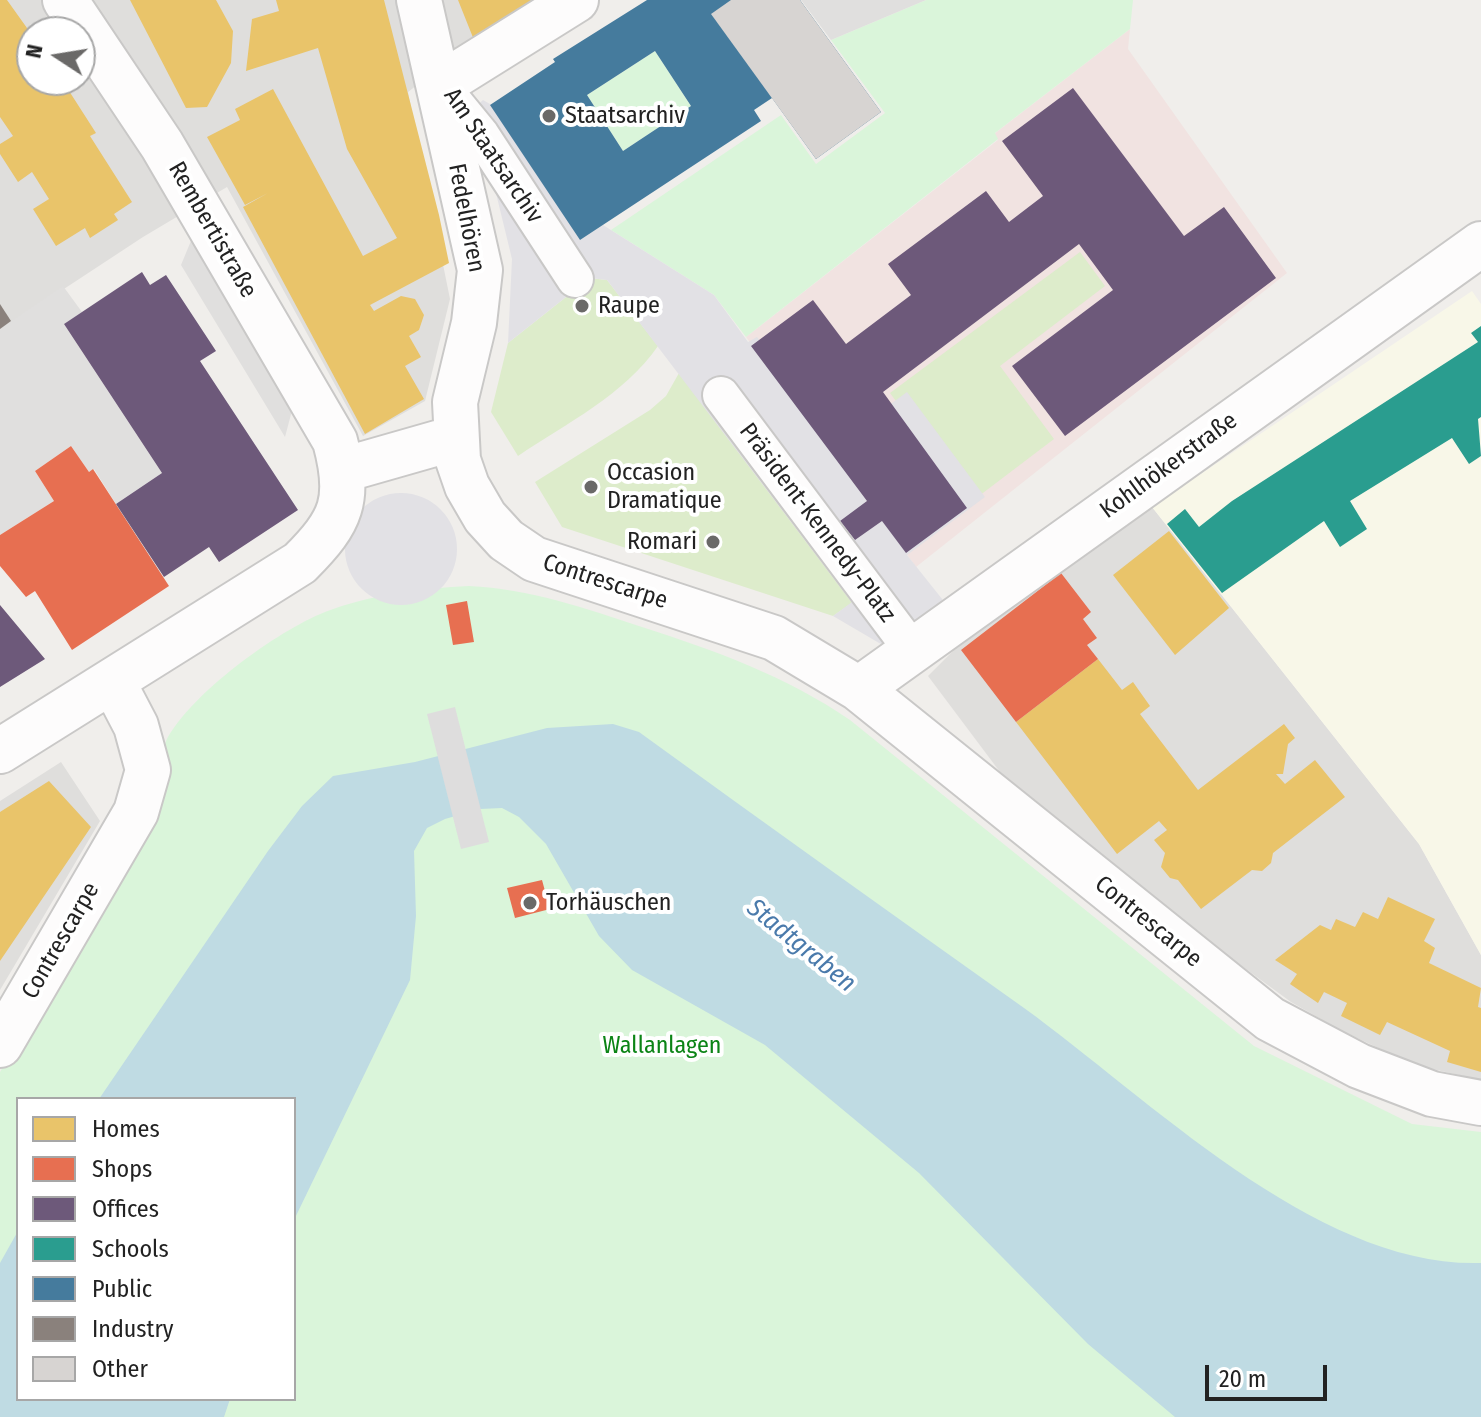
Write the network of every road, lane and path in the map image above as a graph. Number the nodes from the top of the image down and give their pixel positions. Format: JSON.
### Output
{"nodes":[{"id":1,"x":65,"y":0,"type":"edge"},
{"id":2,"x":419,"y":0,"type":"edge"},
{"id":3,"x":576,"y":0,"type":"edge"},
{"id":4,"x":440,"y":85,"type":"junction"},
{"id":5,"x":1481,"y":244,"type":"edge"},
{"id":6,"x":575,"y":279,"type":"dead end"},
{"id":7,"x":721,"y":395,"type":"dead end"},
{"id":8,"x":455,"y":438,"type":"junction"},
{"id":9,"x":343,"y":470,"type":"junction"},
{"id":10,"x":913,"y":651,"type":"junction"},
{"id":11,"x":113,"y":682,"type":"junction"},
{"id":12,"x":859,"y":689,"type":"junction"},
{"id":13,"x":0,"y":751,"type":"edge"},
{"id":14,"x":0,"y":1045,"type":"edge"},
{"id":15,"x":1481,"y":1103,"type":"edge"}],
"edges":[{"from":1,"to":9,"type":"street","name":"Rembertistraße"},
{"from":2,"to":4,"type":"street","name":"Fedelhören"},
{"from":3,"to":4,"type":"street","name":"Am Staatsarchiv"},
{"from":4,"to":6,"type":"street","name":"Am Staatsarchiv"},
{"from":4,"to":8,"type":"street","name":"Fedelhören"},
{"from":5,"to":10,"type":"street","name":"Kohlhökerstraße"},
{"from":7,"to":10,"type":"street","name":"Präsident-Kennedy-Platz"},
{"from":8,"to":9,"type":"street"},
{"from":8,"to":12,"type":"street","name":"Contrescarpe"},
{"from":9,"to":11,"type":"street"},
{"from":10,"to":12,"type":"street","name":"Kohlhökerstraße"},
{"from":11,"to":13,"type":"street"},
{"from":11,"to":14,"type":"street","name":"Contrescarpe"},
{"from":12,"to":15,"type":"street","name":"Contrescarpe"}]}
